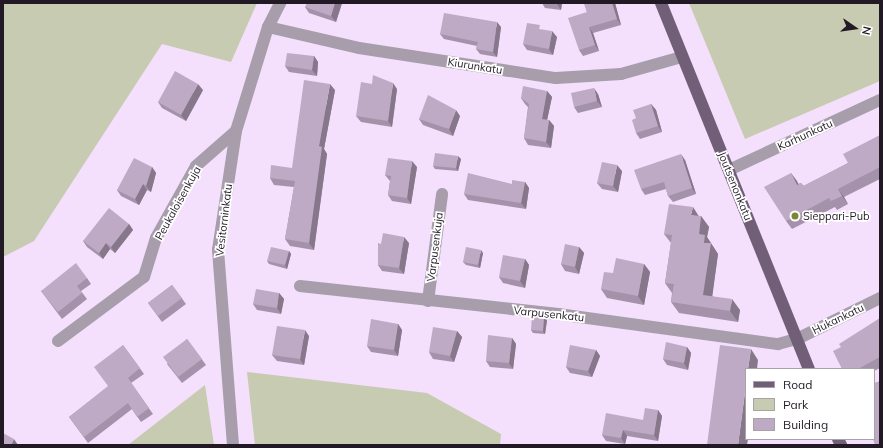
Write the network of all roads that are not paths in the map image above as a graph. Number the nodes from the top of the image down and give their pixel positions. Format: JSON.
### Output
{"nodes":[{"id":1,"x":280,"y":3,"type":"edge"},
{"id":2,"x":661,"y":3,"type":"edge"},
{"id":3,"x":268,"y":27,"type":"junction"},
{"id":4,"x":682,"y":58,"type":"junction"},
{"id":5,"x":880,"y":100,"type":"edge"},
{"id":6,"x":236,"y":132,"type":"junction"},
{"id":7,"x":729,"y":170,"type":"junction"},
{"id":8,"x":442,"y":194,"type":"dead end"},
{"id":9,"x":300,"y":286,"type":"dead end"},
{"id":10,"x":880,"y":298,"type":"edge"},
{"id":11,"x":428,"y":301,"type":"junction"},
{"id":12,"x":797,"y":339,"type":"junction"},
{"id":13,"x":58,"y":341,"type":"dead end"},
{"id":14,"x":809,"y":368,"type":"edge"},
{"id":15,"x":234,"y":445,"type":"edge"}],
"edges":[{"from":1,"to":3,"type":"street","name":"Vesitorninkatu"},
{"from":2,"to":4,"type":"main road","name":"Joutsenonkatu"},
{"from":3,"to":4,"type":"street","name":"Kiurunkatu"},
{"from":3,"to":6,"type":"street","name":"Vesitorninkatu"},
{"from":4,"to":7,"type":"main road","name":"Joutsenonkatu"},
{"from":5,"to":7,"type":"street","name":"Karhunkatu"},
{"from":6,"to":13,"type":"street","name":"Peukaloisenkuja"},
{"from":6,"to":15,"type":"street","name":"Vesitorninkatu"},
{"from":7,"to":12,"type":"main road","name":"Joutsenonkatu"},
{"from":8,"to":11,"type":"street","name":"Varpusenkuja"},
{"from":9,"to":11,"type":"street","name":"Varpusenkatu"},
{"from":10,"to":12,"type":"street","name":"Hukankatu"},
{"from":11,"to":12,"type":"street","name":"Varpusenkatu"},
{"from":12,"to":14,"type":"main road","name":"Joutsenonkatu"}]}
